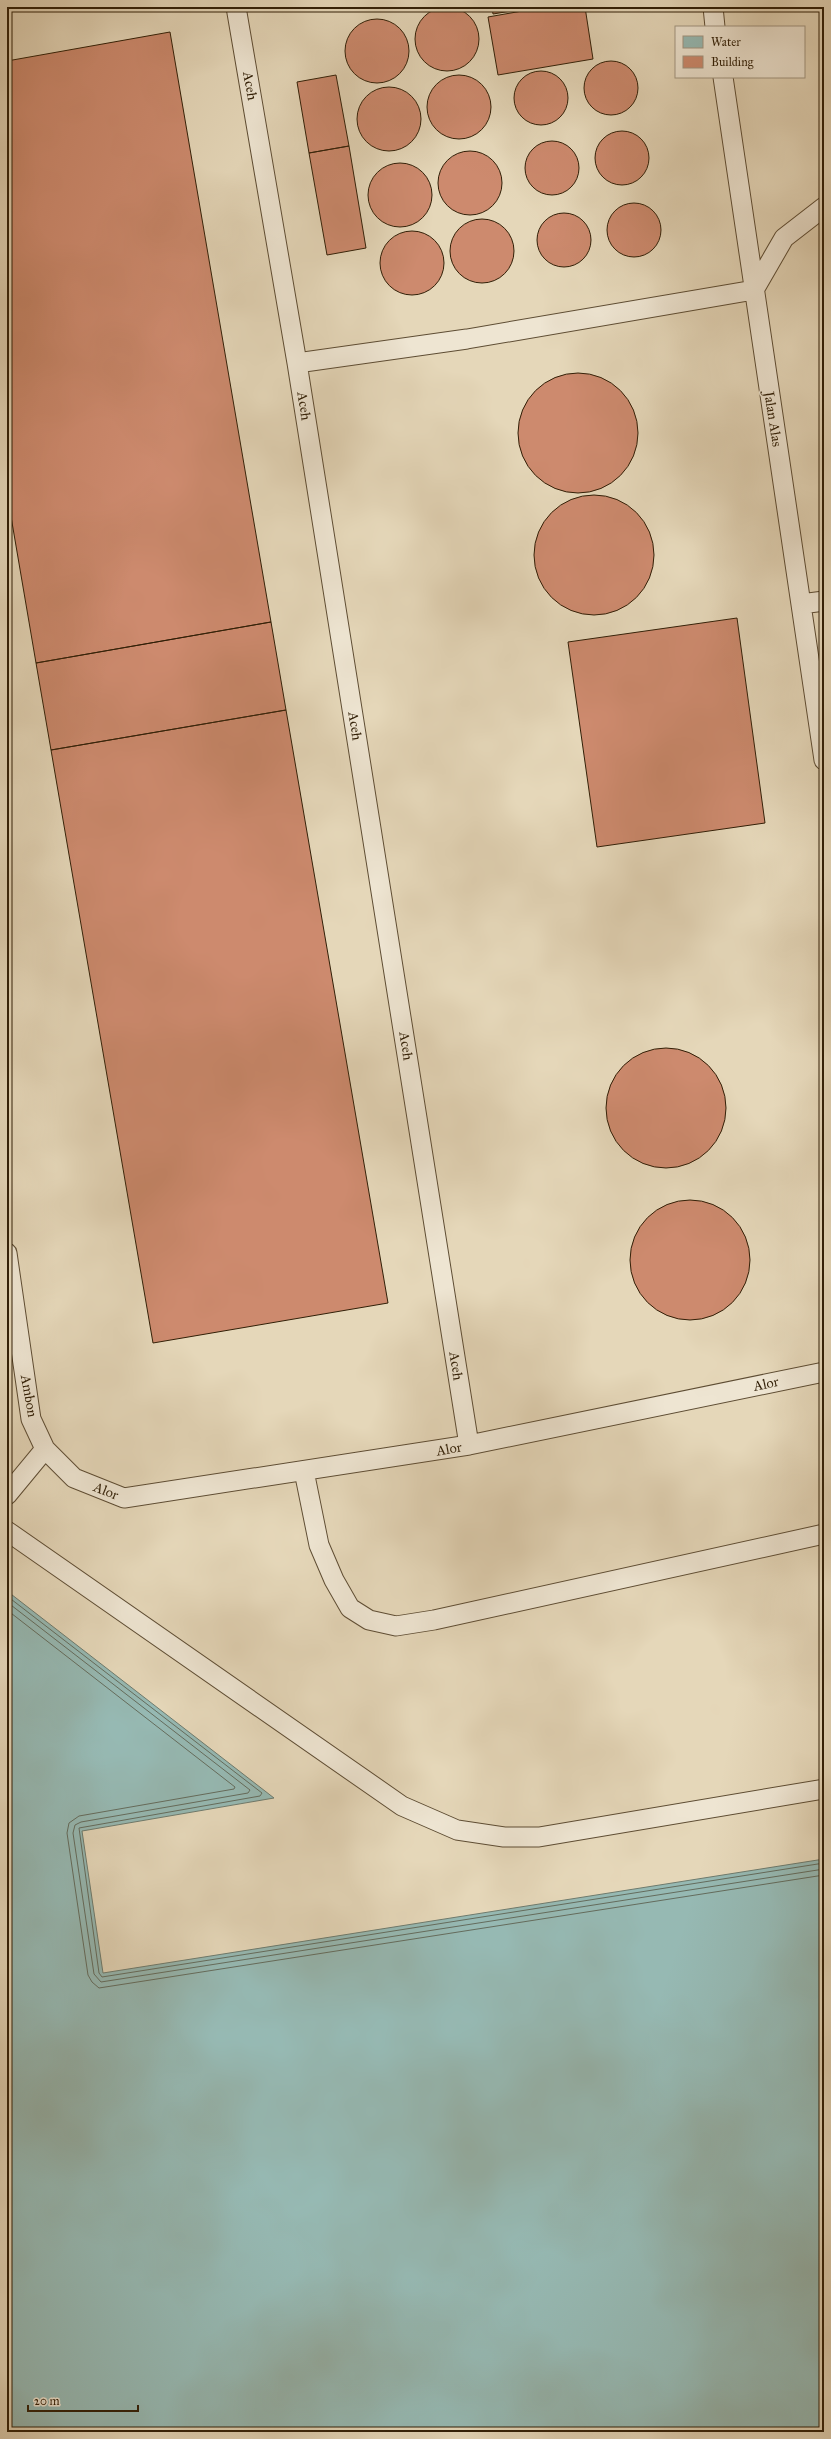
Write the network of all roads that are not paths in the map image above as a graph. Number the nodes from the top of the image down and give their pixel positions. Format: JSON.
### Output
{"nodes":[{"id":1,"x":236,"y":7,"type":"edge"},
{"id":2,"x":713,"y":7,"type":"edge"},
{"id":3,"x":716,"y":26,"type":"edge"},
{"id":4,"x":723,"y":78,"type":"edge"},
{"id":5,"x":824,"y":207,"type":"edge"},
{"id":6,"x":754,"y":290,"type":"junction"},
{"id":7,"x":297,"y":363,"type":"junction"},
{"id":8,"x":824,"y":601,"type":"edge"},
{"id":9,"x":801,"y":604,"type":"junction"},
{"id":10,"x":824,"y":760,"type":"edge"},
{"id":11,"x":7,"y":1253,"type":"edge"},
{"id":12,"x":824,"y":1372,"type":"edge"},
{"id":13,"x":469,"y":1446,"type":"junction"},
{"id":14,"x":45,"y":1449,"type":"junction"},
{"id":15,"x":304,"y":1471,"type":"junction"},
{"id":16,"x":74,"y":1478,"type":"joint"},
{"id":17,"x":7,"y":1495,"type":"edge"},
{"id":18,"x":7,"y":1531,"type":"edge"},
{"id":19,"x":824,"y":1534,"type":"edge"},
{"id":20,"x":824,"y":1789,"type":"edge"}],
"edges":[{"from":1,"to":7,"type":"lane","name":"Aceh"},
{"from":2,"to":3,"type":"lane"},
{"from":4,"to":6,"type":"lane","name":"Jalan Alas"},
{"from":5,"to":6,"type":"lane"},
{"from":6,"to":7,"type":"lane"},
{"from":6,"to":9,"type":"lane","name":"Jalan Alas"},
{"from":7,"to":13,"type":"lane","name":"Aceh"},
{"from":8,"to":9,"type":"lane"},
{"from":9,"to":10,"type":"lane","name":"Jalan Alas"},
{"from":11,"to":14,"type":"lane","name":"Ambon"},
{"from":12,"to":13,"type":"lane","name":"Alor"},
{"from":13,"to":15,"type":"lane","name":"Alor"},
{"from":14,"to":16,"type":"lane","name":"Ambon"},
{"from":14,"to":17,"type":"lane"},
{"from":15,"to":16,"type":"lane","name":"Alor"},
{"from":15,"to":19,"type":"lane"},
{"from":18,"to":20,"type":"lane"}]}
